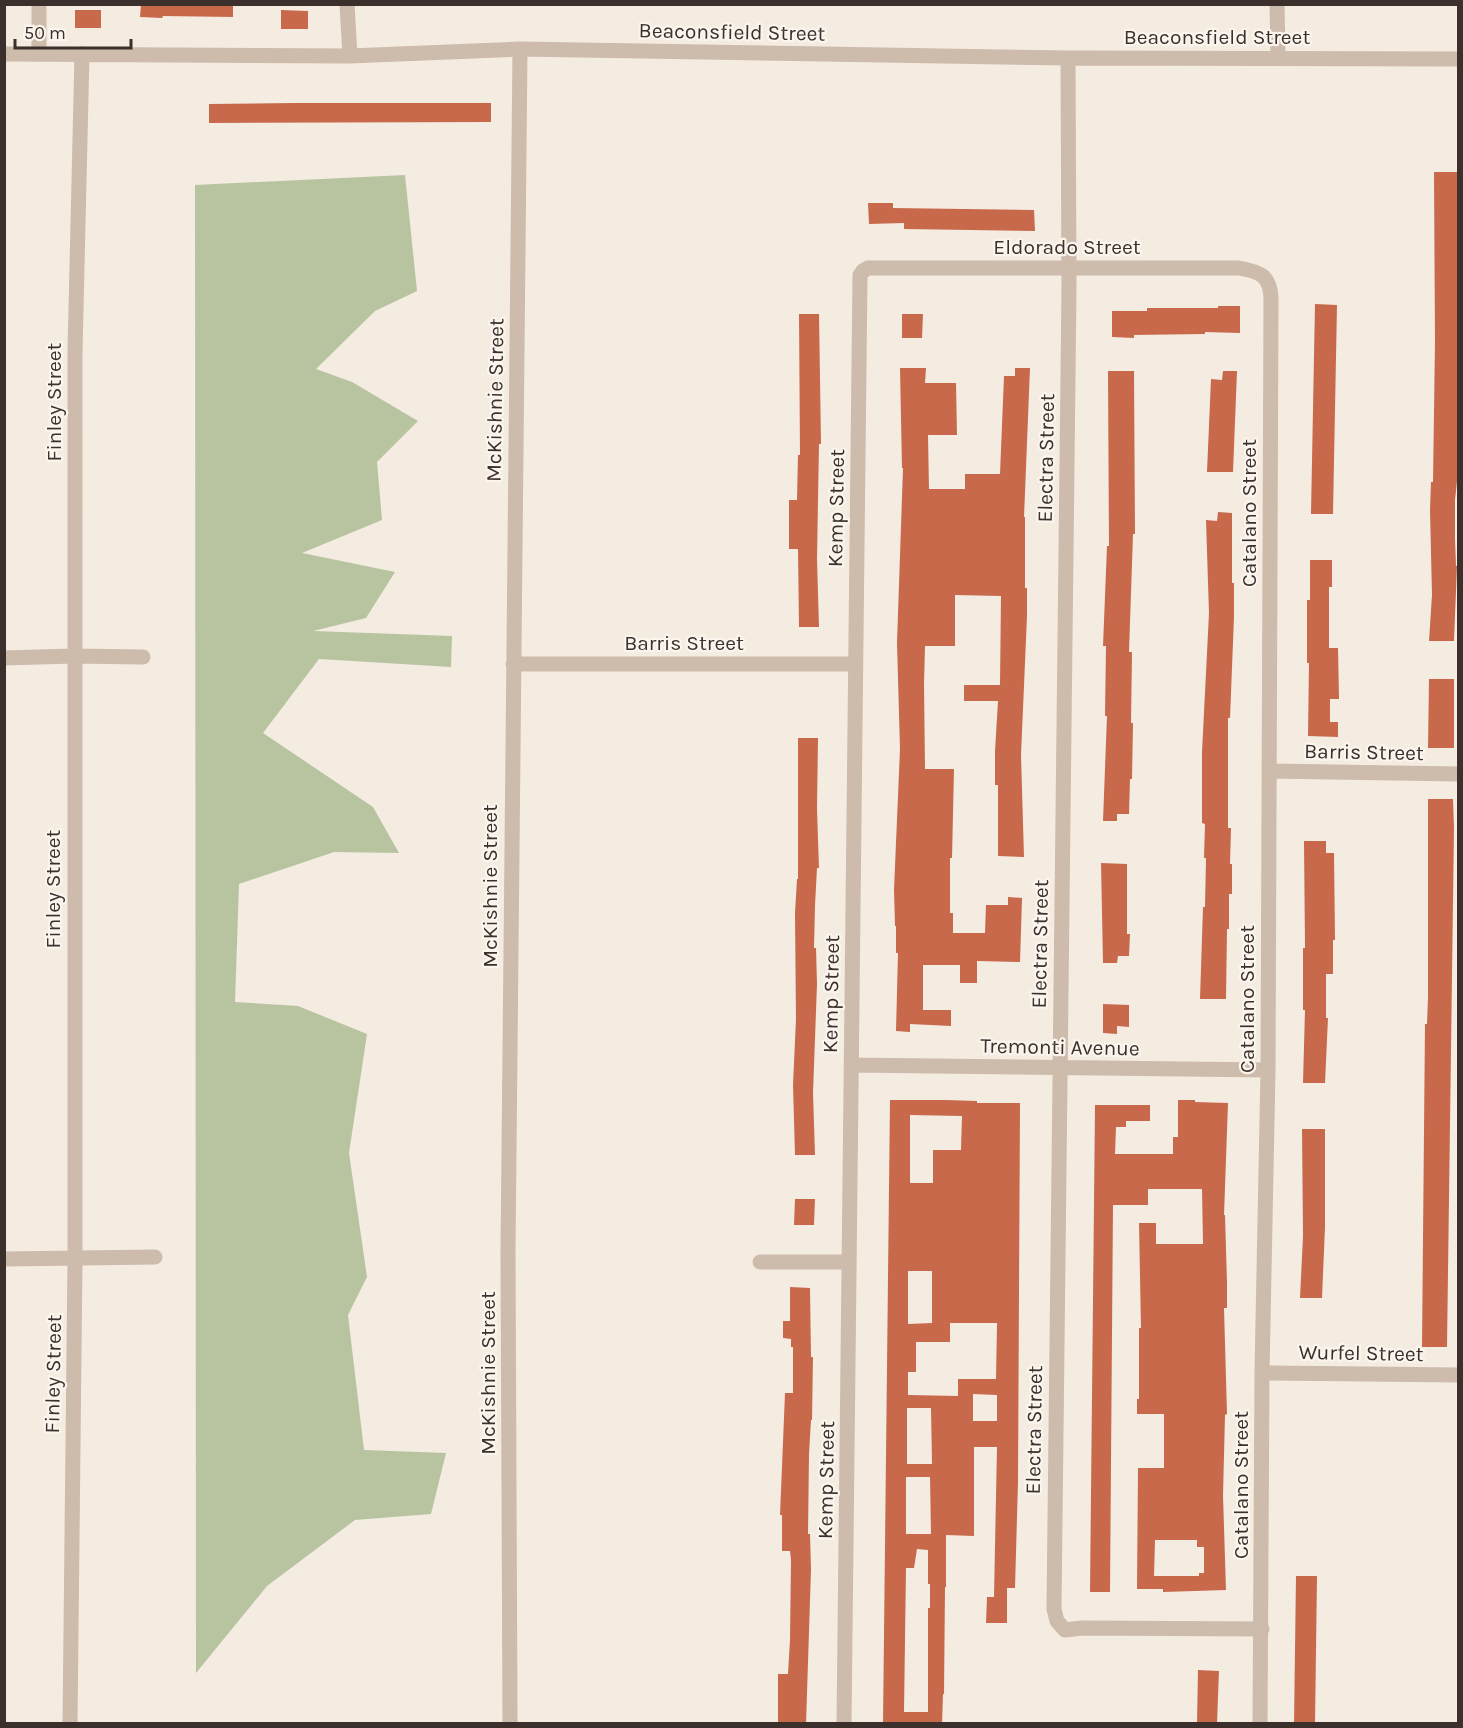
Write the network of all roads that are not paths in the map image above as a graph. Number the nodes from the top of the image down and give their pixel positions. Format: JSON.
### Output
{"nodes":[{"id":1,"x":39,"y":4,"type":"edge"},
{"id":2,"x":347,"y":4,"type":"edge"},
{"id":3,"x":1277,"y":4,"type":"edge"},
{"id":4,"x":520,"y":50,"type":"junction"},
{"id":5,"x":39,"y":53,"type":"junction"},
{"id":6,"x":4,"y":54,"type":"edge"},
{"id":7,"x":82,"y":54,"type":"junction"},
{"id":8,"x":350,"y":56,"type":"junction"},
{"id":9,"x":1278,"y":57,"type":"junction"},
{"id":10,"x":1068,"y":58,"type":"junction"},
{"id":11,"x":1458,"y":59,"type":"edge"},
{"id":12,"x":868,"y":268,"type":"joint"},
{"id":13,"x":1069,"y":268,"type":"junction"},
{"id":14,"x":1264,"y":276,"type":"joint"},
{"id":15,"x":74,"y":656,"type":"junction"},
{"id":16,"x":143,"y":657,"type":"dead end"},
{"id":17,"x":4,"y":658,"type":"edge"},
{"id":18,"x":513,"y":664,"type":"junction"},
{"id":19,"x":855,"y":664,"type":"junction"},
{"id":20,"x":1270,"y":771,"type":"junction"},
{"id":21,"x":1458,"y":774,"type":"edge"},
{"id":22,"x":852,"y":1065,"type":"junction"},
{"id":23,"x":1060,"y":1068,"type":"junction"},
{"id":24,"x":1268,"y":1070,"type":"junction"},
{"id":25,"x":155,"y":1257,"type":"dead end"},
{"id":26,"x":4,"y":1259,"type":"edge"},
{"id":27,"x":75,"y":1259,"type":"junction"},
{"id":28,"x":759,"y":1262,"type":"dead end"},
{"id":29,"x":849,"y":1262,"type":"junction"},
{"id":30,"x":1262,"y":1373,"type":"junction"},
{"id":31,"x":1458,"y":1375,"type":"edge"},
{"id":32,"x":1262,"y":1629,"type":"junction"},
{"id":33,"x":70,"y":1724,"type":"edge"},
{"id":34,"x":510,"y":1724,"type":"edge"},
{"id":35,"x":844,"y":1724,"type":"edge"},
{"id":36,"x":1260,"y":1724,"type":"edge"}],
"edges":[{"from":1,"to":5,"type":"street"},
{"from":2,"to":8,"type":"street"},
{"from":3,"to":9,"type":"street"},
{"from":4,"to":8,"type":"street","name":"Beaconsfield Street"},
{"from":4,"to":10,"type":"street","name":"Beaconsfield Street"},
{"from":4,"to":18,"type":"street","name":"McKishnie Street"},
{"from":5,"to":6,"type":"street","name":"Beaconsfield Street"},
{"from":5,"to":7,"type":"street","name":"Beaconsfield Street"},
{"from":7,"to":8,"type":"street","name":"Beaconsfield Street"},
{"from":7,"to":15,"type":"street","name":"Finley Street"},
{"from":9,"to":10,"type":"street","name":"Beaconsfield Street"},
{"from":9,"to":11,"type":"street","name":"Beaconsfield Street"},
{"from":10,"to":13,"type":"street","name":"Electra Street"},
{"from":12,"to":13,"type":"street","name":"Eldorado Street"},
{"from":12,"to":19,"type":"street","name":"Kemp Street"},
{"from":13,"to":14,"type":"street","name":"Eldorado Street"},
{"from":13,"to":23,"type":"street","name":"Electra Street"},
{"from":14,"to":20,"type":"street","name":"Catalano Street"},
{"from":15,"to":16,"type":"street"},
{"from":15,"to":17,"type":"street"},
{"from":15,"to":27,"type":"street","name":"Finley Street"},
{"from":18,"to":19,"type":"street","name":"Barris Street"},
{"from":18,"to":34,"type":"street","name":"McKishnie Street"},
{"from":19,"to":22,"type":"street","name":"Kemp Street"},
{"from":20,"to":21,"type":"street","name":"Barris Street"},
{"from":20,"to":24,"type":"street","name":"Catalano Street"},
{"from":22,"to":23,"type":"street","name":"Tremonti Avenue"},
{"from":22,"to":29,"type":"street","name":"Kemp Street"},
{"from":23,"to":24,"type":"street","name":"Tremonti Avenue"},
{"from":23,"to":32,"type":"street","name":"Electra Street"},
{"from":24,"to":30,"type":"street","name":"Catalano Street"},
{"from":25,"to":27,"type":"street"},
{"from":26,"to":27,"type":"street"},
{"from":27,"to":33,"type":"street","name":"Finley Street"},
{"from":28,"to":29,"type":"street"},
{"from":29,"to":35,"type":"street","name":"Kemp Street"},
{"from":30,"to":31,"type":"street","name":"Wurfel Street"},
{"from":30,"to":32,"type":"street","name":"Catalano Street"},
{"from":32,"to":36,"type":"street","name":"Catalano Street"}]}
